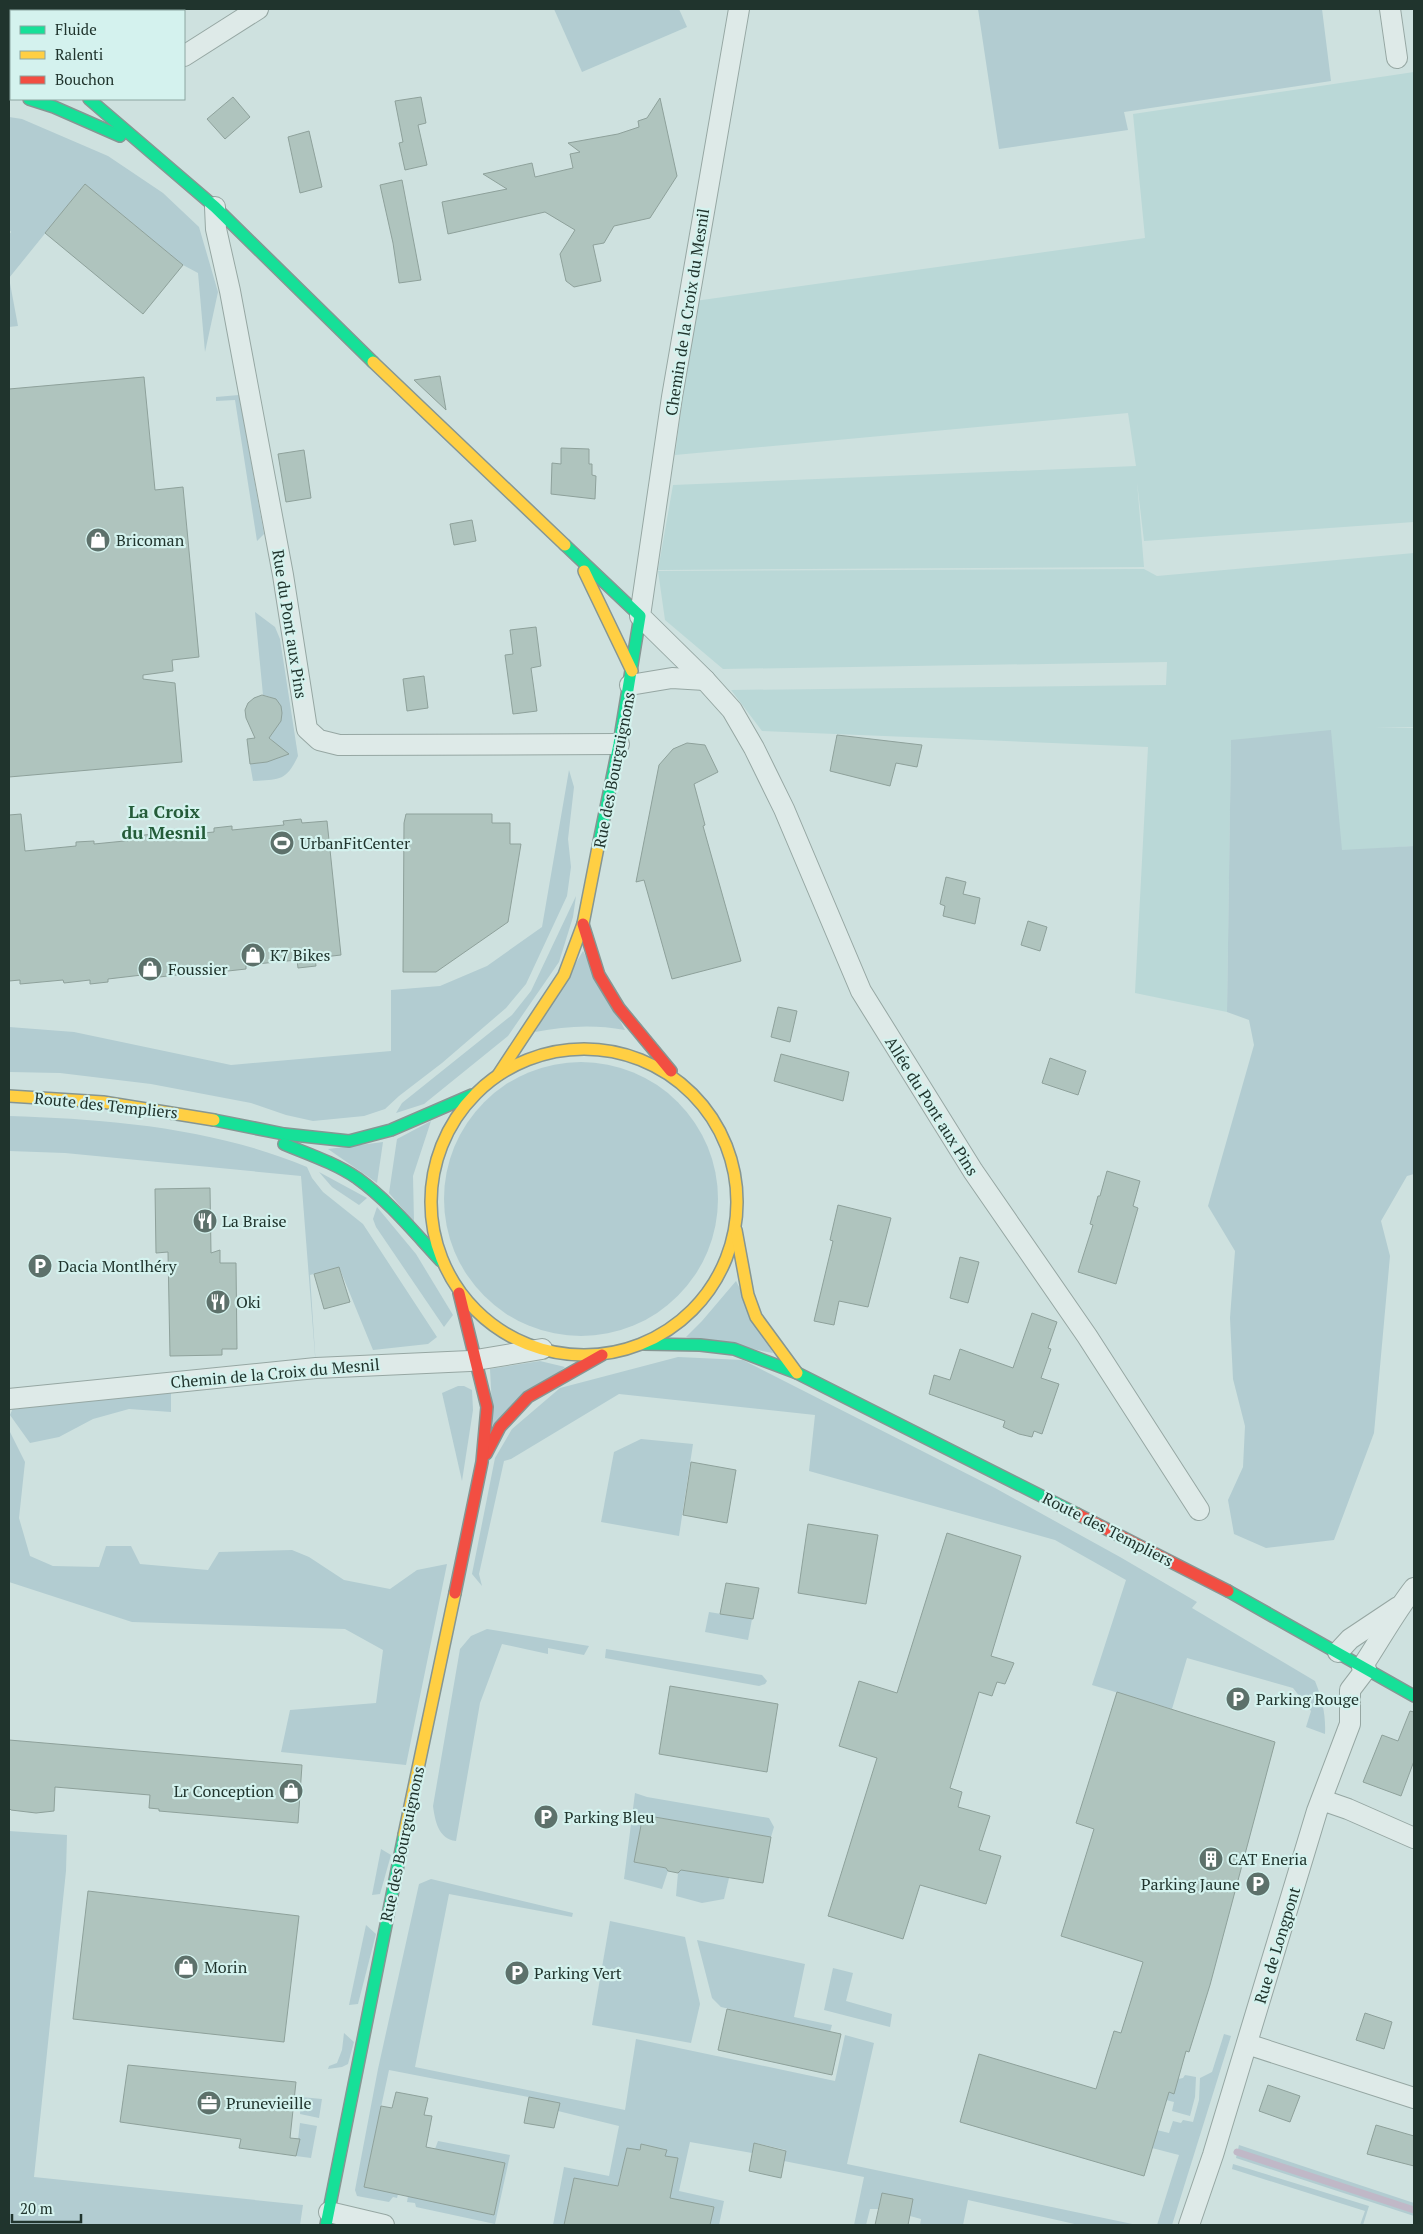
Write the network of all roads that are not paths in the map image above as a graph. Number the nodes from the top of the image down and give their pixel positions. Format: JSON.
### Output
{"nodes":[{"id":1,"x":739,"y":9,"type":"edge"},
{"id":2,"x":1390,"y":9,"type":"edge"},
{"id":3,"x":250,"y":11,"type":"edge"},
{"id":4,"x":185,"y":55,"type":"edge"},
{"id":5,"x":1397,"y":58,"type":"dead end"},
{"id":6,"x":32,"y":100,"type":"edge"},
{"id":7,"x":96,"y":100,"type":"edge"},
{"id":8,"x":141,"y":146,"type":"junction"},
{"id":9,"x":215,"y":207,"type":"junction"},
{"id":10,"x":578,"y":559,"type":"junction"},
{"id":11,"x":640,"y":616,"type":"junction"},
{"id":12,"x":631,"y":678,"type":"junction"},
{"id":13,"x":705,"y":680,"type":"junction"},
{"id":14,"x":619,"y":744,"type":"junction"},
{"id":15,"x":583,"y":924,"type":"junction"},
{"id":16,"x":498,"y":1075,"type":"junction"},
{"id":17,"x":680,"y":1082,"type":"junction"},
{"id":18,"x":476,"y":1094,"type":"junction"},
{"id":19,"x":9,"y":1096,"type":"edge"},
{"id":20,"x":232,"y":1125,"type":"junction"},
{"id":21,"x":736,"y":1226,"type":"junction"},
{"id":22,"x":442,"y":1262,"type":"junction"},
{"id":23,"x":458,"y":1289,"type":"junction"},
{"id":24,"x":643,"y":1344,"type":"junction"},
{"id":25,"x":542,"y":1349,"type":"junction"},
{"id":26,"x":605,"y":1354,"type":"junction"},
{"id":27,"x":476,"y":1360,"type":"junction"},
{"id":28,"x":797,"y":1373,"type":"junction"},
{"id":29,"x":9,"y":1399,"type":"edge"},
{"id":30,"x":482,"y":1462,"type":"junction"},
{"id":31,"x":1199,"y":1510,"type":"dead end"},
{"id":32,"x":1414,"y":1588,"type":"edge"},
{"id":33,"x":1400,"y":1606,"type":"junction"},
{"id":34,"x":1338,"y":1652,"type":"junction"},
{"id":35,"x":1364,"y":1668,"type":"junction"},
{"id":36,"x":1414,"y":1696,"type":"edge"},
{"id":37,"x":1322,"y":1800,"type":"junction"},
{"id":38,"x":1414,"y":1838,"type":"edge"},
{"id":39,"x":1247,"y":2044,"type":"junction"},
{"id":40,"x":1414,"y":2098,"type":"edge"},
{"id":41,"x":327,"y":2219,"type":"edge"},
{"id":42,"x":384,"y":2225,"type":"edge"},
{"id":43,"x":1189,"y":2225,"type":"edge"}],
"edges":[{"from":1,"to":11,"type":"street","name":"Chemin de la Croix du Mesnil"},
{"from":2,"to":5,"type":"street"},
{"from":3,"to":4,"type":"street"},
{"from":6,"to":8,"type":"street"},
{"from":7,"to":8,"type":"street"},
{"from":8,"to":9,"type":"street"},
{"from":9,"to":10,"type":"street"},
{"from":9,"to":14,"type":"street","name":"Rue du Pont aux Pins"},
{"from":10,"to":11,"type":"street"},
{"from":10,"to":12,"type":"street"},
{"from":11,"to":12,"type":"street","name":"Rue des Bourguignons"},
{"from":11,"to":13,"type":"street","name":"Allée du Pont aux Pins"},
{"from":12,"to":13,"type":"street"},
{"from":12,"to":14,"type":"street","name":"Rue des Bourguignons"},
{"from":13,"to":31,"type":"street","name":"Allée du Pont aux Pins"},
{"from":14,"to":15,"type":"street","name":"Rue des Bourguignons"},
{"from":15,"to":16,"type":"street","name":"Rue des Bourguignons"},
{"from":15,"to":17,"type":"street"},
{"from":16,"to":17,"type":"street"},
{"from":16,"to":18,"type":"street"},
{"from":17,"to":21,"type":"street"},
{"from":18,"to":20,"type":"street","name":"Route des Templiers"},
{"from":18,"to":22,"type":"street"},
{"from":19,"to":20,"type":"street","name":"Route des Templiers"},
{"from":20,"to":22,"type":"street","name":"Route des Templiers"},
{"from":21,"to":24,"type":"street"},
{"from":21,"to":28,"type":"street","name":"Route des Templiers"},
{"from":22,"to":23,"type":"street"},
{"from":23,"to":25,"type":"street"},
{"from":23,"to":27,"type":"street","name":"Rue des Bourguignons"},
{"from":24,"to":26,"type":"street"},
{"from":24,"to":28,"type":"street","name":"Route des Templiers"},
{"from":25,"to":26,"type":"street"},
{"from":25,"to":27,"type":"street","name":"Chemin de la Croix du Mesnil"},
{"from":26,"to":30,"type":"street","name":"Rue des Bourguignons"},
{"from":27,"to":29,"type":"street","name":"Chemin de la Croix du Mesnil"},
{"from":27,"to":30,"type":"street","name":"Rue des Bourguignons"},
{"from":28,"to":34,"type":"street","name":"Route des Templiers"},
{"from":30,"to":41,"type":"street","name":"Rue des Bourguignons"},
{"from":32,"to":33,"type":"street"},
{"from":33,"to":34,"type":"street"},
{"from":33,"to":35,"type":"street","name":"Rue de Longpont"},
{"from":34,"to":35,"type":"street","name":"Route des Templiers"},
{"from":35,"to":36,"type":"street","name":"Route des Templiers"},
{"from":35,"to":37,"type":"street","name":"Rue de Longpont"},
{"from":37,"to":38,"type":"street"},
{"from":37,"to":39,"type":"street","name":"Rue de Longpont"},
{"from":39,"to":40,"type":"street"},
{"from":39,"to":43,"type":"street","name":"Rue de Longpont"},
{"from":41,"to":42,"type":"street"}]}
